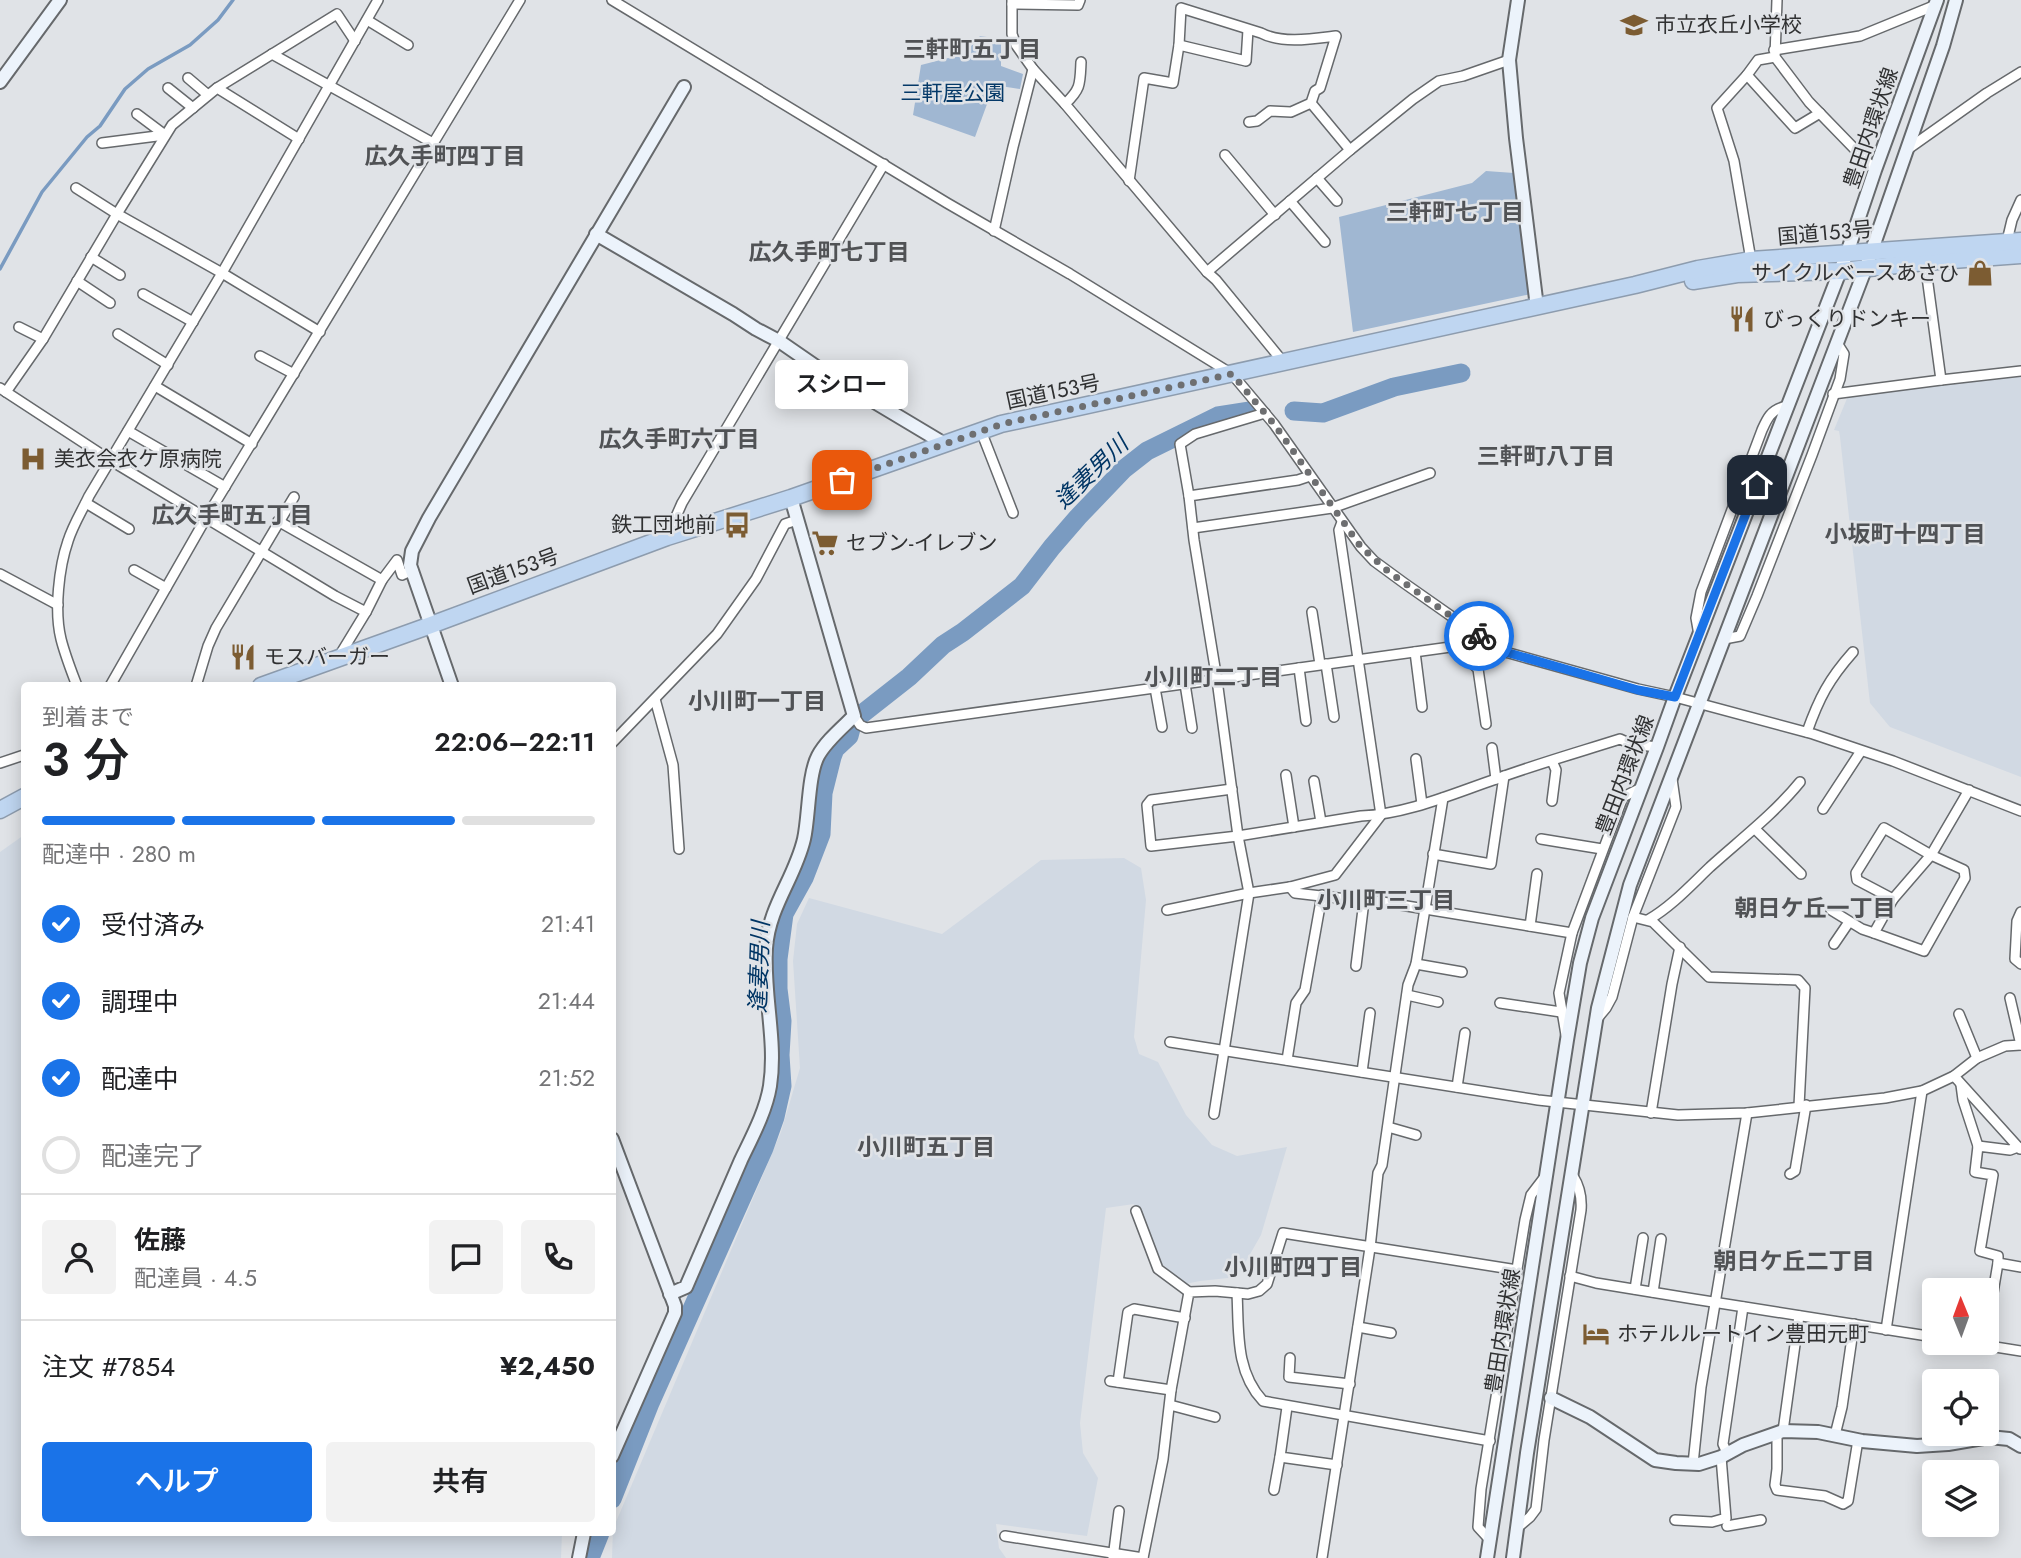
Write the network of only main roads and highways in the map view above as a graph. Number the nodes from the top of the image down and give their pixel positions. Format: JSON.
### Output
{"nodes":[{"id":1,"x":2014,"y":241,"type":"edge"},
{"id":2,"x":2021,"y":255,"type":"edge"},
{"id":3,"x":1635,"y":285,"type":"junction"},
{"id":4,"x":273,"y":682,"type":"edge"},
{"id":5,"x":21,"y":799,"type":"edge"},
{"id":6,"x":0,"y":810,"type":"edge"}],
"edges":[{"from":1,"to":3,"type":"highway","name":"国道153号"},
{"from":2,"to":3,"type":"highway","name":"国道153号"},
{"from":3,"to":4,"type":"highway","name":"国道153号"},
{"from":5,"to":6,"type":"highway"}]}
